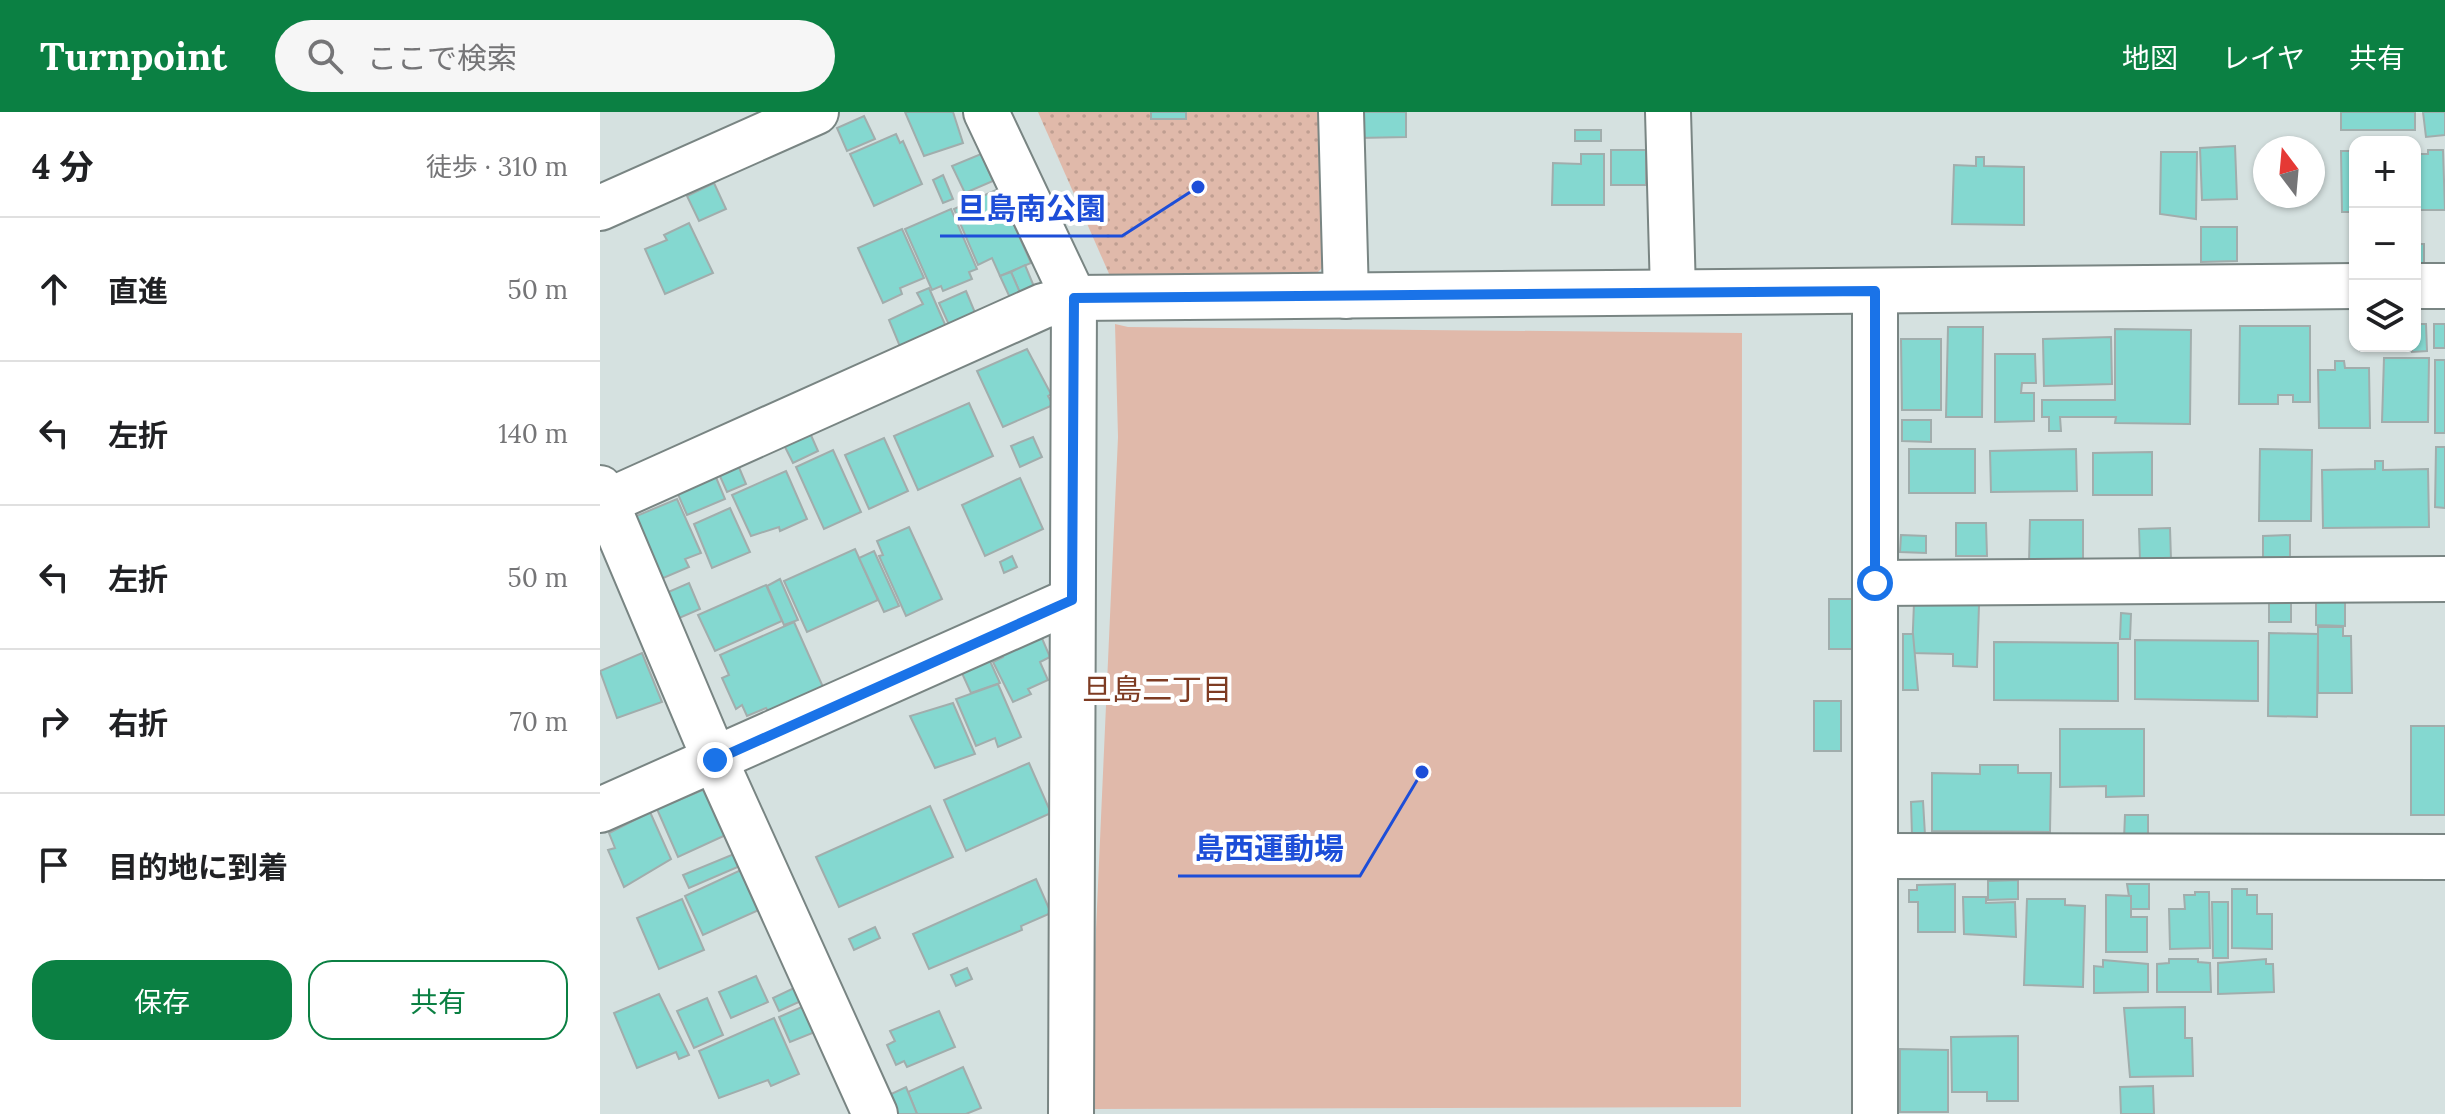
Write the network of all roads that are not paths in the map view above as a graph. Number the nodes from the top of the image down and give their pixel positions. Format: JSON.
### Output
{"nodes":[{"id":1,"x":816,"y":112,"type":"edge"},
{"id":2,"x":986,"y":112,"type":"edge"},
{"id":3,"x":1341,"y":112,"type":"edge"},
{"id":4,"x":1668,"y":112,"type":"edge"},
{"id":5,"x":600,"y":208,"type":"edge"},
{"id":6,"x":2349,"y":286,"type":"edge"},
{"id":7,"x":2421,"y":286,"type":"edge"},
{"id":8,"x":2445,"y":286,"type":"edge"},
{"id":9,"x":1875,"y":291,"type":"junction"},
{"id":10,"x":1673,"y":292,"type":"junction"},
{"id":11,"x":1346,"y":296,"type":"junction"},
{"id":12,"x":1074,"y":298,"type":"junction"},
{"id":13,"x":603,"y":495,"type":"edge"},
{"id":14,"x":2445,"y":579,"type":"edge"},
{"id":15,"x":1875,"y":583,"type":"junction"},
{"id":16,"x":1072,"y":600,"type":"junction"},
{"id":17,"x":715,"y":760,"type":"junction"},
{"id":18,"x":600,"y":810,"type":"edge"},
{"id":19,"x":1875,"y":856,"type":"junction"},
{"id":20,"x":2445,"y":857,"type":"edge"},
{"id":21,"x":875,"y":1114,"type":"edge"},
{"id":22,"x":1071,"y":1114,"type":"edge"},
{"id":23,"x":1875,"y":1114,"type":"edge"}],
"edges":[{"from":1,"to":5,"type":"street"},
{"from":2,"to":12,"type":"street"},
{"from":3,"to":11,"type":"street"},
{"from":4,"to":10,"type":"street"},
{"from":6,"to":9,"type":"street"},
{"from":7,"to":8,"type":"street"},
{"from":9,"to":10,"type":"street"},
{"from":9,"to":15,"type":"street"},
{"from":10,"to":11,"type":"street"},
{"from":11,"to":12,"type":"street"},
{"from":12,"to":13,"type":"street"},
{"from":12,"to":16,"type":"street"},
{"from":13,"to":17,"type":"street"},
{"from":14,"to":15,"type":"street"},
{"from":15,"to":19,"type":"street"},
{"from":16,"to":17,"type":"street"},
{"from":16,"to":22,"type":"street"},
{"from":17,"to":18,"type":"street"},
{"from":17,"to":21,"type":"street"},
{"from":19,"to":20,"type":"street"},
{"from":19,"to":23,"type":"street"}]}
